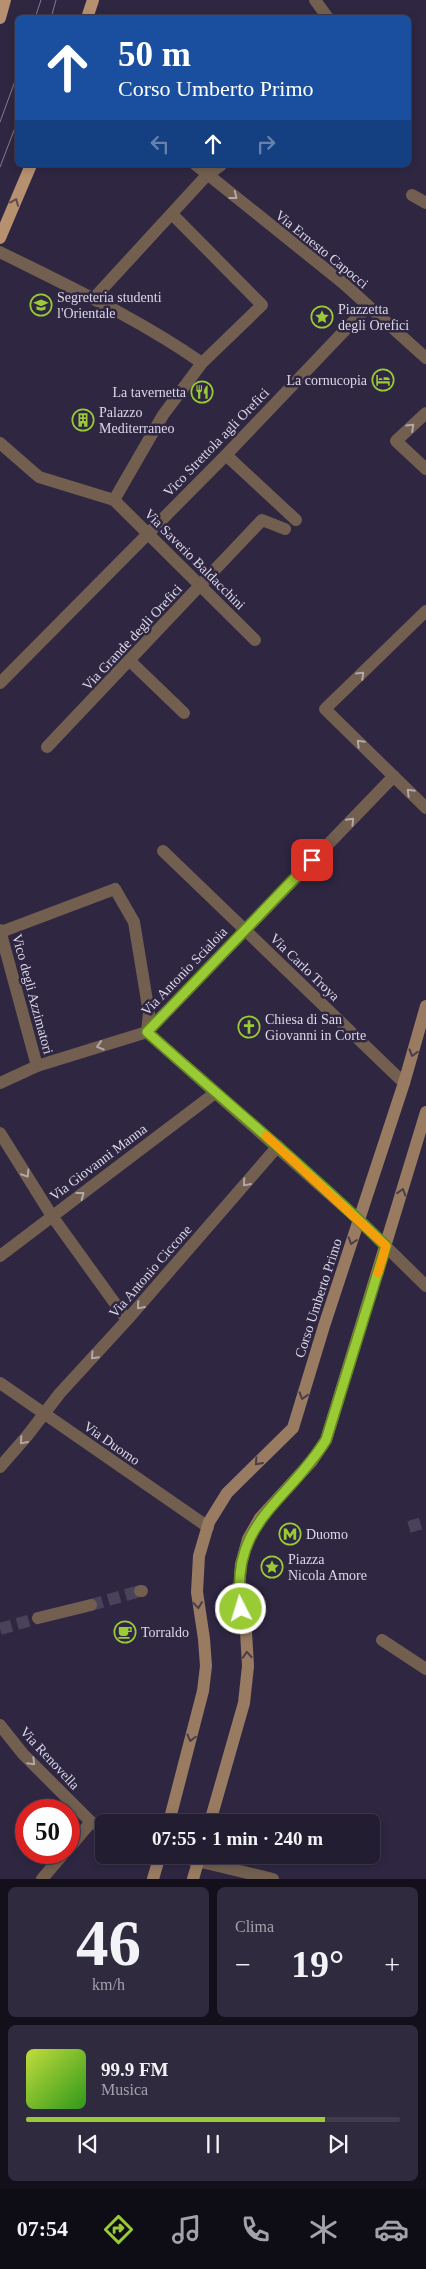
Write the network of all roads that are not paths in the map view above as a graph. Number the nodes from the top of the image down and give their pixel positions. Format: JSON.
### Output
{"nodes":[{"id":1,"x":5,"y":0,"type":"edge"},
{"id":2,"x":93,"y":0,"type":"edge"},
{"id":3,"x":315,"y":0,"type":"edge"},
{"id":4,"x":88,"y":15,"type":"edge"},
{"id":5,"x":326,"y":15,"type":"edge"},
{"id":6,"x":0,"y":18,"type":"edge"},
{"id":7,"x":30,"y":167,"type":"edge"},
{"id":8,"x":198,"y":167,"type":"edge"},
{"id":9,"x":218,"y":167,"type":"edge"},
{"id":10,"x":206,"y":175,"type":"junction"},
{"id":11,"x":412,"y":195,"type":"dead end"},
{"id":12,"x":426,"y":202,"type":"edge"},
{"id":13,"x":172,"y":214,"type":"junction"},
{"id":14,"x":0,"y":238,"type":"edge"},
{"id":15,"x":0,"y":252,"type":"edge"},
{"id":16,"x":94,"y":298,"type":"junction"},
{"id":17,"x":368,"y":306,"type":"junction"},
{"id":18,"x":426,"y":358,"type":"edge"},
{"id":19,"x":202,"y":363,"type":"junction"},
{"id":20,"x":426,"y":413,"type":"edge"},
{"id":21,"x":0,"y":443,"type":"edge"},
{"id":22,"x":226,"y":455,"type":"junction"},
{"id":23,"x":426,"y":469,"type":"edge"},
{"id":24,"x":114,"y":500,"type":"junction"},
{"id":25,"x":296,"y":520,"type":"dead end"},
{"id":26,"x":285,"y":529,"type":"dead end"},
{"id":27,"x":148,"y":532,"type":"junction"},
{"id":28,"x":201,"y":585,"type":"junction"},
{"id":29,"x":426,"y":611,"type":"edge"},
{"id":30,"x":255,"y":640,"type":"dead end"},
{"id":31,"x":130,"y":661,"type":"junction"},
{"id":32,"x":0,"y":683,"type":"edge"},
{"id":33,"x":184,"y":714,"type":"dead end"},
{"id":34,"x":47,"y":747,"type":"dead end"},
{"id":35,"x":394,"y":776,"type":"junction"},
{"id":36,"x":426,"y":808,"type":"edge"},
{"id":37,"x":163,"y":851,"type":"dead end"},
{"id":38,"x":244,"y":930,"type":"junction"},
{"id":39,"x":0,"y":931,"type":"edge"},
{"id":40,"x":426,"y":1006,"type":"edge"},
{"id":41,"x":147,"y":1032,"type":"junction"},
{"id":42,"x":37,"y":1066,"type":"junction"},
{"id":43,"x":0,"y":1083,"type":"edge"},
{"id":44,"x":404,"y":1083,"type":"junction"},
{"id":45,"x":215,"y":1093,"type":"junction"},
{"id":46,"x":426,"y":1112,"type":"edge"},
{"id":47,"x":0,"y":1133,"type":"edge"},
{"id":48,"x":278,"y":1146,"type":"junction"},
{"id":49,"x":52,"y":1216,"type":"junction"},
{"id":50,"x":359,"y":1220,"type":"junction"},
{"id":51,"x":386,"y":1246,"type":"junction"},
{"id":52,"x":0,"y":1256,"type":"edge"},
{"id":53,"x":426,"y":1286,"type":"edge"},
{"id":54,"x":127,"y":1320,"type":"junction"},
{"id":55,"x":0,"y":1383,"type":"edge"},
{"id":56,"x":44,"y":1414,"type":"junction"},
{"id":57,"x":0,"y":1467,"type":"edge"},
{"id":58,"x":208,"y":1527,"type":"junction"},
{"id":59,"x":91,"y":1605,"type":"tunnel mouth"},
{"id":60,"x":38,"y":1618,"type":"tunnel mouth"},
{"id":61,"x":382,"y":1640,"type":"dead end"},
{"id":62,"x":426,"y":1668,"type":"edge"},
{"id":63,"x":0,"y":1725,"type":"edge"},
{"id":64,"x":171,"y":1814,"type":"edge"},
{"id":65,"x":212,"y":1814,"type":"edge"},
{"id":66,"x":91,"y":1822,"type":"junction"},
{"id":67,"x":95,"y":1824,"type":"edge"},
{"id":68,"x":80,"y":1835,"type":"edge"},
{"id":69,"x":55,"y":1864,"type":"edge"},
{"id":70,"x":157,"y":1864,"type":"edge"},
{"id":71,"x":198,"y":1864,"type":"edge"},
{"id":72,"x":221,"y":1864,"type":"edge"},
{"id":73,"x":42,"y":1879,"type":"edge"},
{"id":74,"x":153,"y":1879,"type":"edge"},
{"id":75,"x":193,"y":1879,"type":"edge"},
{"id":76,"x":273,"y":1879,"type":"edge"}],
"edges":[{"from":1,"to":6,"type":"main road"},
{"from":2,"to":4,"type":"main road"},
{"from":3,"to":5,"type":"street"},
{"from":14,"to":7,"type":"main road","one_way":true},
{"from":8,"to":10,"type":"street","name":"Via Ernesto Capocci"},
{"from":9,"to":10,"type":"street"},
{"from":10,"to":13,"type":"street"},
{"from":10,"to":17,"type":"street","name":"Via Ernesto Capocci","one_way":true},
{"from":11,"to":12,"type":"street"},
{"from":13,"to":16,"type":"street"},
{"from":13,"to":19,"type":"street"},
{"from":15,"to":16,"type":"street"},
{"from":16,"to":19,"type":"street"},
{"from":17,"to":18,"type":"street","name":"Via Ernesto Capocci"},
{"from":17,"to":22,"type":"street","name":"Vico Strettola agli Orefici"},
{"from":19,"to":24,"type":"street"},
{"from":23,"to":20,"type":"street","one_way":true},
{"from":21,"to":24,"type":"street"},
{"from":22,"to":25,"type":"street"},
{"from":22,"to":27,"type":"street","name":"Vico Strettola agli Orefici"},
{"from":24,"to":27,"type":"street","name":"Via Saverio Baldacchini"},
{"from":26,"to":28,"type":"street","name":"Via Grande degli Orefici"},
{"from":27,"to":28,"type":"street","name":"Via Saverio Baldacchini"},
{"from":27,"to":32,"type":"street","name":"Vico Strettola agli Orefici"},
{"from":28,"to":30,"type":"street","name":"Via Saverio Baldacchini"},
{"from":28,"to":31,"type":"street","name":"Via Grande degli Orefici"},
{"from":35,"to":29,"type":"street","one_way":true},
{"from":31,"to":33,"type":"street"},
{"from":31,"to":34,"type":"street","name":"Via Grande degli Orefici"},
{"from":36,"to":35,"type":"street","one_way":true},
{"from":38,"to":35,"type":"street","name":"Via Antonio Scialoia","one_way":true},
{"from":37,"to":38,"type":"street","name":"Via Carlo Troya"},
{"from":38,"to":41,"type":"street","name":"Via Antonio Scialoia"},
{"from":38,"to":44,"type":"street","name":"Via Carlo Troya"},
{"from":39,"to":41,"type":"street"},
{"from":39,"to":42,"type":"street","name":"Vico degli Azzimatori"},
{"from":40,"to":44,"type":"main road","name":"Corso Umberto Primo","one_way":true},
{"from":41,"to":42,"type":"street","name":"Via Antonio Scialoia","one_way":true},
{"from":41,"to":45,"type":"street"},
{"from":42,"to":43,"type":"street","name":"Via Antonio Scialoia"},
{"from":44,"to":50,"type":"main road","name":"Corso Umberto Primo"},
{"from":45,"to":48,"type":"street"},
{"from":49,"to":45,"type":"street","name":"Via Giovanni Manna","one_way":true},
{"from":51,"to":46,"type":"main road","one_way":true},
{"from":47,"to":49,"type":"street","one_way":true},
{"from":48,"to":50,"type":"street"},
{"from":48,"to":54,"type":"street","name":"Via Antonio Ciccone","one_way":true},
{"from":49,"to":52,"type":"street","name":"Via Giovanni Manna"},
{"from":49,"to":54,"type":"street"},
{"from":50,"to":51,"type":"street"},
{"from":50,"to":58,"type":"main road","name":"Corso Umberto Primo","one_way":true},
{"from":51,"to":53,"type":"street"},
{"from":65,"to":51,"type":"main road","one_way":true},
{"from":54,"to":56,"type":"street","name":"Via Antonio Ciccone","one_way":true},
{"from":55,"to":56,"type":"street","name":"Via Duomo"},
{"from":56,"to":57,"type":"street","name":"Via Antonio Ciccone","one_way":true},
{"from":56,"to":58,"type":"street","name":"Via Duomo"},
{"from":58,"to":64,"type":"main road","one_way":true},
{"from":59,"to":60,"type":"street"},
{"from":61,"to":62,"type":"street"},
{"from":63,"to":66,"type":"street","name":"Via Renovella","one_way":true},
{"from":66,"to":67,"type":"street","name":"Via Renovella"},
{"from":66,"to":68,"type":"street"},
{"from":69,"to":73,"type":"street"},
{"from":70,"to":74,"type":"main road"},
{"from":71,"to":75,"type":"main road"},
{"from":72,"to":76,"type":"street"}]}
